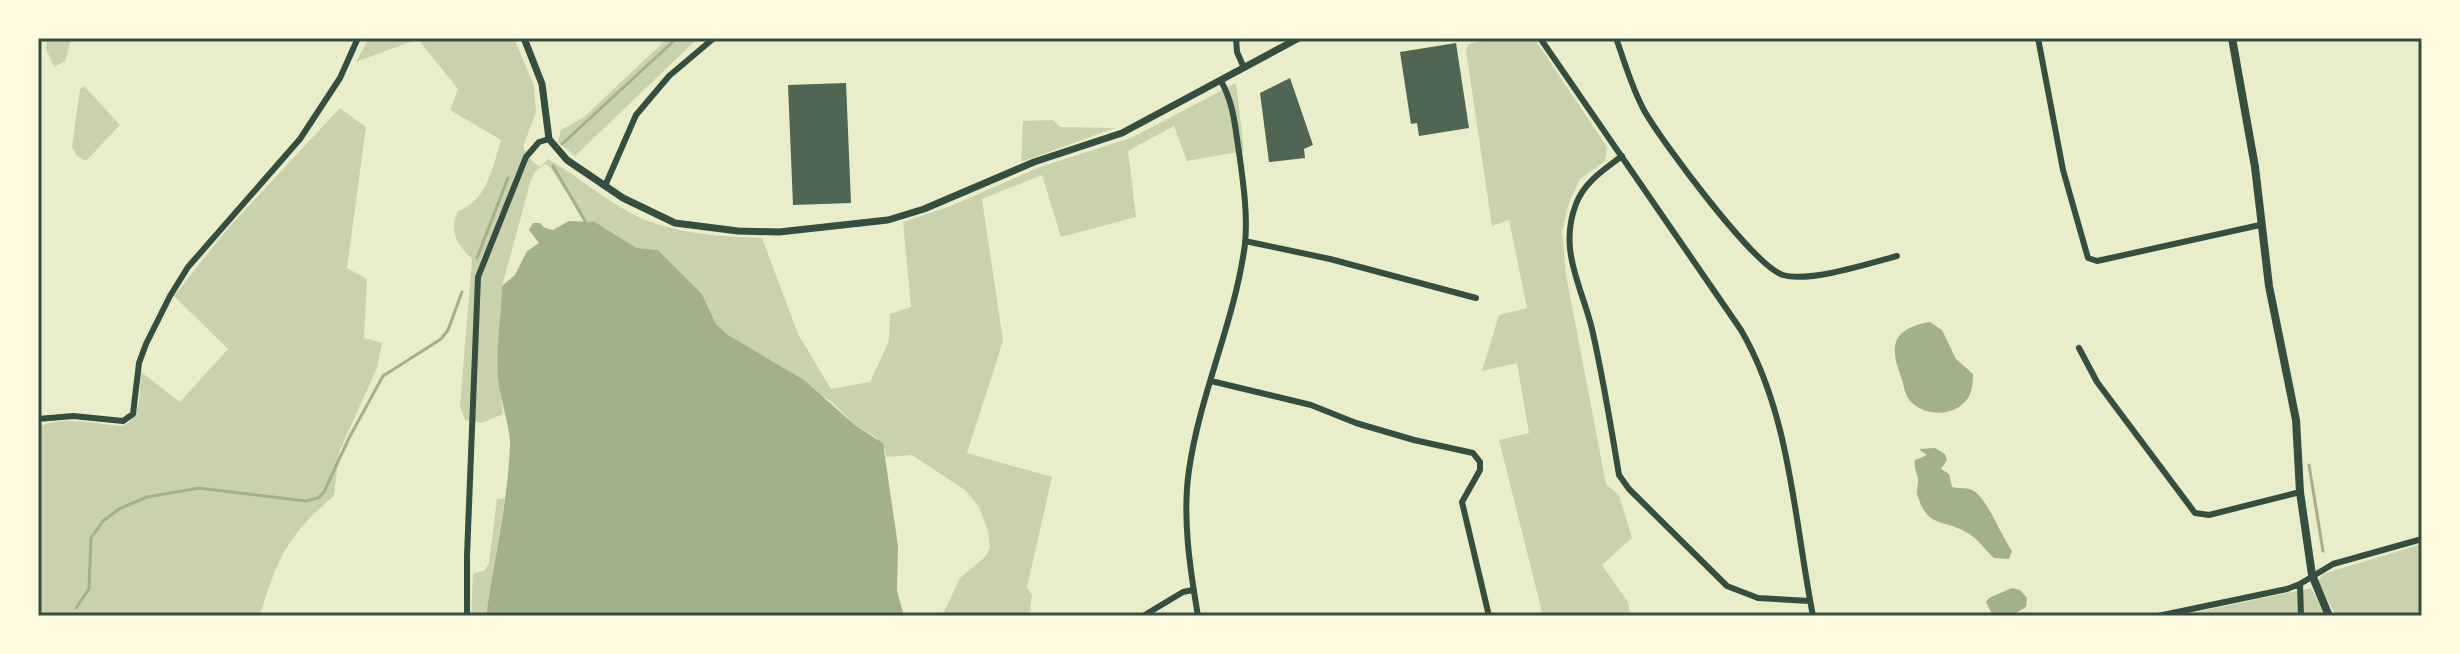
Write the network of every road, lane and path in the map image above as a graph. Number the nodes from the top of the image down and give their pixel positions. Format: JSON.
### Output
{"nodes":[{"id":1,"x":358,"y":38,"type":"edge"},
{"id":2,"x":524,"y":38,"type":"edge"},
{"id":3,"x":714,"y":38,"type":"edge"},
{"id":4,"x":1236,"y":38,"type":"edge"},
{"id":5,"x":1299,"y":38,"type":"edge"},
{"id":6,"x":1540,"y":38,"type":"edge"},
{"id":7,"x":1616,"y":38,"type":"edge"},
{"id":8,"x":2038,"y":38,"type":"edge"},
{"id":9,"x":2232,"y":38,"type":"edge"},
{"id":10,"x":1244,"y":68,"type":"junction"},
{"id":11,"x":1221,"y":81,"type":"junction"},
{"id":12,"x":549,"y":139,"type":"junction"},
{"id":13,"x":1622,"y":156,"type":"junction"},
{"id":14,"x":605,"y":186,"type":"junction"},
{"id":15,"x":2260,"y":225,"type":"junction"},
{"id":16,"x":1245,"y":241,"type":"junction"},
{"id":17,"x":1897,"y":256,"type":"dead end"},
{"id":18,"x":1476,"y":298,"type":"dead end"},
{"id":19,"x":2079,"y":348,"type":"dead end"},
{"id":20,"x":1211,"y":381,"type":"junction"},
{"id":21,"x":38,"y":419,"type":"edge"},
{"id":22,"x":2300,"y":492,"type":"junction"},
{"id":23,"x":2422,"y":539,"type":"edge"},
{"id":24,"x":2312,"y":575,"type":"junction"},
{"id":25,"x":2300,"y":584,"type":"junction"},
{"id":26,"x":1193,"y":590,"type":"junction"},
{"id":27,"x":1810,"y":601,"type":"junction"},
{"id":28,"x":467,"y":616,"type":"edge"},
{"id":29,"x":1143,"y":616,"type":"edge"},
{"id":30,"x":1198,"y":616,"type":"edge"},
{"id":31,"x":1489,"y":616,"type":"edge"},
{"id":32,"x":1813,"y":616,"type":"edge"},
{"id":33,"x":2158,"y":616,"type":"edge"},
{"id":34,"x":2301,"y":616,"type":"edge"},
{"id":35,"x":2329,"y":616,"type":"edge"}],
"edges":[{"from":1,"to":21,"type":"street"},
{"from":2,"to":12,"type":"street"},
{"from":3,"to":14,"type":"street"},
{"from":4,"to":10,"type":"street"},
{"from":5,"to":10,"type":"street"},
{"from":6,"to":13,"type":"street"},
{"from":7,"to":17,"type":"street"},
{"from":8,"to":15,"type":"street"},
{"from":9,"to":15,"type":"main road"},
{"from":10,"to":11,"type":"street"},
{"from":11,"to":14,"type":"street"},
{"from":11,"to":16,"type":"street"},
{"from":12,"to":14,"type":"street"},
{"from":12,"to":28,"type":"street"},
{"from":13,"to":27,"type":"street"},
{"from":13,"to":27,"type":"street"},
{"from":15,"to":22,"type":"main road"},
{"from":16,"to":18,"type":"street"},
{"from":16,"to":20,"type":"street"},
{"from":19,"to":22,"type":"street"},
{"from":20,"to":26,"type":"street"},
{"from":20,"to":31,"type":"street"},
{"from":22,"to":24,"type":"main road"},
{"from":23,"to":24,"type":"street"},
{"from":24,"to":25,"type":"street"},
{"from":24,"to":35,"type":"main road"},
{"from":25,"to":33,"type":"street"},
{"from":25,"to":34,"type":"street"},
{"from":26,"to":29,"type":"street"},
{"from":26,"to":30,"type":"street"},
{"from":27,"to":32,"type":"street"}]}
